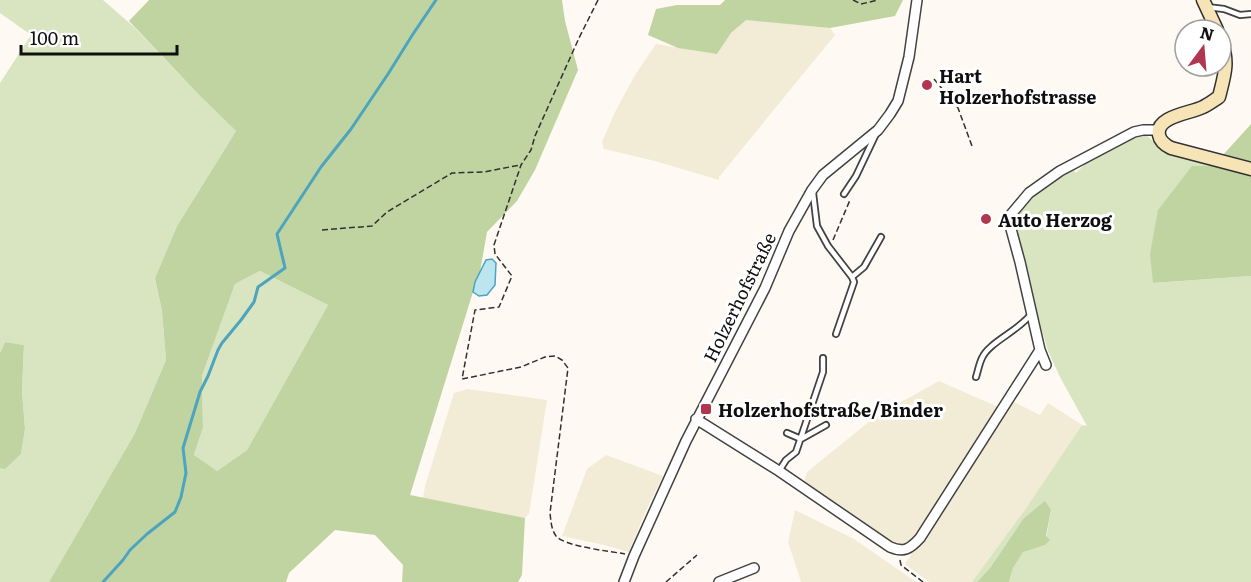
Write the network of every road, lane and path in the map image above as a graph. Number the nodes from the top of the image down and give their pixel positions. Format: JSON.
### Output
{"nodes":[{"id":1,"x":598,"y":0,"type":"edge"},
{"id":2,"x":853,"y":0,"type":"edge"},
{"id":3,"x":878,"y":0,"type":"edge"},
{"id":4,"x":917,"y":0,"type":"edge"},
{"id":5,"x":1205,"y":3,"type":"edge"},
{"id":6,"x":1251,"y":14,"type":"edge"},
{"id":7,"x":1212,"y":18,"type":"edge"},
{"id":8,"x":1223,"y":78,"type":"edge"},
{"id":9,"x":934,"y":79,"type":"dead end"},
{"id":10,"x":878,"y":130,"type":"junction"},
{"id":11,"x":1158,"y":130,"type":"junction"},
{"id":12,"x":972,"y":146,"type":"dead end"},
{"id":13,"x":521,"y":165,"type":"junction"},
{"id":14,"x":1251,"y":169,"type":"edge"},
{"id":15,"x":848,"y":188,"type":"junction"},
{"id":16,"x":812,"y":190,"type":"junction"},
{"id":17,"x":844,"y":194,"type":"dead end"},
{"id":18,"x":322,"y":230,"type":"dead end"},
{"id":19,"x":880,"y":237,"type":"dead end"},
{"id":20,"x":829,"y":248,"type":"junction"},
{"id":21,"x":852,"y":277,"type":"junction"},
{"id":22,"x":1032,"y":314,"type":"junction"},
{"id":23,"x":836,"y":334,"type":"dead end"},
{"id":24,"x":1040,"y":350,"type":"junction"},
{"id":25,"x":823,"y":358,"type":"dead end"},
{"id":26,"x":1046,"y":365,"type":"dead end"},
{"id":27,"x":976,"y":377,"type":"dead end"},
{"id":28,"x":696,"y":419,"type":"junction"},
{"id":29,"x":826,"y":425,"type":"dead end"},
{"id":30,"x":787,"y":433,"type":"dead end"},
{"id":31,"x":801,"y":439,"type":"junction"},
{"id":32,"x":779,"y":471,"type":"junction"},
{"id":33,"x":898,"y":551,"type":"junction"},
{"id":34,"x":634,"y":555,"type":"junction"},
{"id":35,"x":697,"y":555,"type":"dead end"},
{"id":36,"x":754,"y":568,"type":"dead end"},
{"id":37,"x":624,"y":582,"type":"edge"},
{"id":38,"x":666,"y":582,"type":"edge"},
{"id":39,"x":719,"y":582,"type":"edge"},
{"id":40,"x":923,"y":582,"type":"edge"}],
"edges":[{"from":1,"to":13,"type":"path"},
{"from":2,"to":3,"type":"path"},
{"from":4,"to":10,"type":"street","name":"Holzerhofstraße"},
{"from":5,"to":6,"type":"lane"},
{"from":5,"to":7,"type":"main road"},
{"from":8,"to":11,"type":"main road"},
{"from":9,"to":12,"type":"path"},
{"from":10,"to":15,"type":"lane"},
{"from":10,"to":16,"type":"street","name":"Holzerhofstraße"},
{"from":11,"to":14,"type":"main road"},
{"from":11,"to":22,"type":"street"},
{"from":13,"to":18,"type":"path"},
{"from":13,"to":34,"type":"path"},
{"from":15,"to":17,"type":"lane"},
{"from":15,"to":20,"type":"path"},
{"from":16,"to":20,"type":"lane"},
{"from":16,"to":28,"type":"street","name":"Holzerhofstraße"},
{"from":19,"to":21,"type":"lane"},
{"from":20,"to":21,"type":"lane"},
{"from":21,"to":23,"type":"lane"},
{"from":22,"to":24,"type":"street"},
{"from":22,"to":27,"type":"lane"},
{"from":24,"to":26,"type":"street"},
{"from":24,"to":33,"type":"street"},
{"from":25,"to":31,"type":"lane"},
{"from":28,"to":32,"type":"street"},
{"from":28,"to":34,"type":"street","name":"Holzerhofstraße"},
{"from":29,"to":31,"type":"lane"},
{"from":30,"to":31,"type":"lane"},
{"from":31,"to":32,"type":"lane"},
{"from":32,"to":33,"type":"street"},
{"from":33,"to":40,"type":"path"},
{"from":34,"to":37,"type":"street","name":"Holzerhofstraße"},
{"from":35,"to":38,"type":"path"},
{"from":36,"to":39,"type":"street"}]}
